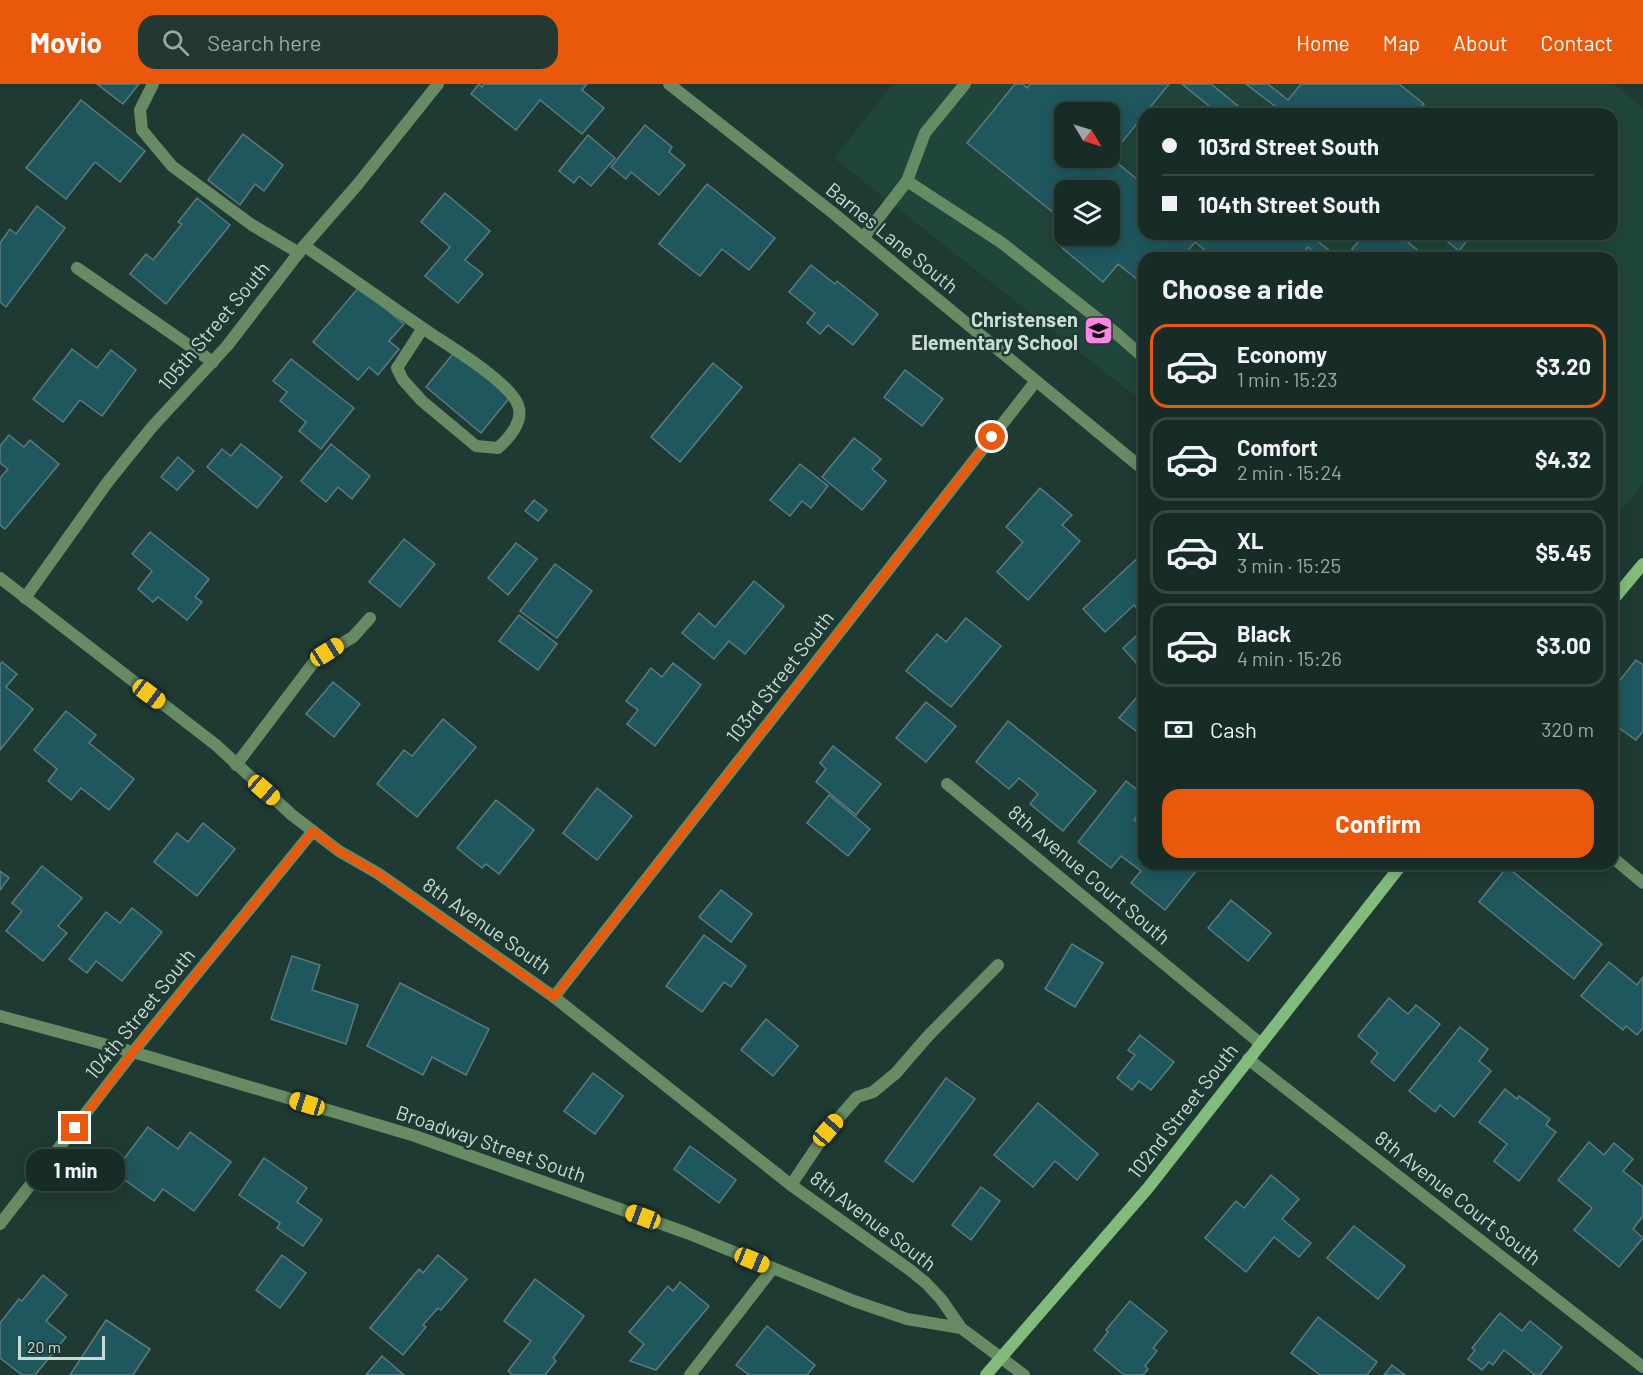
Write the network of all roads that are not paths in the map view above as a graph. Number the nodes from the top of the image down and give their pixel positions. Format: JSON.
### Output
{"nodes":[{"id":1,"x":153,"y":84,"type":"edge"},
{"id":2,"x":438,"y":84,"type":"edge"},
{"id":3,"x":669,"y":84,"type":"edge"},
{"id":4,"x":965,"y":84,"type":"edge"},
{"id":5,"x":907,"y":181,"type":"junction"},
{"id":6,"x":863,"y":238,"type":"junction"},
{"id":7,"x":301,"y":250,"type":"junction"},
{"id":8,"x":77,"y":268,"type":"dead end"},
{"id":9,"x":423,"y":328,"type":"junction"},
{"id":10,"x":1138,"y":353,"type":"edge"},
{"id":11,"x":213,"y":362,"type":"junction"},
{"id":12,"x":1036,"y":381,"type":"junction"},
{"id":13,"x":1138,"y":465,"type":"edge"},
{"id":14,"x":1643,"y":564,"type":"edge"},
{"id":15,"x":0,"y":578,"type":"edge"},
{"id":16,"x":1618,"y":594,"type":"edge"},
{"id":17,"x":25,"y":597,"type":"junction"},
{"id":18,"x":370,"y":618,"type":"dead end"},
{"id":19,"x":236,"y":765,"type":"junction"},
{"id":20,"x":947,"y":784,"type":"dead end"},
{"id":21,"x":313,"y":831,"type":"junction"},
{"id":22,"x":1618,"y":862,"type":"edge"},
{"id":23,"x":1397,"y":870,"type":"edge"},
{"id":24,"x":1643,"y":883,"type":"edge"},
{"id":25,"x":998,"y":965,"type":"dead end"},
{"id":26,"x":554,"y":997,"type":"junction"},
{"id":27,"x":0,"y":1016,"type":"edge"},
{"id":28,"x":1261,"y":1044,"type":"junction"},
{"id":29,"x":133,"y":1052,"type":"junction"},
{"id":30,"x":1248,"y":1059,"type":"junction"},
{"id":31,"x":791,"y":1185,"type":"junction"},
{"id":32,"x":0,"y":1222,"type":"edge"},
{"id":33,"x":773,"y":1268,"type":"junction"},
{"id":34,"x":962,"y":1328,"type":"junction"},
{"id":35,"x":1000,"y":1359,"type":"junction"},
{"id":36,"x":1643,"y":1368,"type":"edge"},
{"id":37,"x":690,"y":1375,"type":"edge"},
{"id":38,"x":986,"y":1375,"type":"edge"},
{"id":39,"x":1024,"y":1375,"type":"edge"}],
"edges":[{"from":1,"to":7,"type":"street"},
{"from":2,"to":7,"type":"street","name":"105th Street South"},
{"from":3,"to":6,"type":"street","name":"Barnes Lane South"},
{"from":4,"to":5,"type":"street"},
{"from":5,"to":6,"type":"street"},
{"from":5,"to":10,"type":"street"},
{"from":6,"to":12,"type":"street","name":"Barnes Lane South"},
{"from":7,"to":9,"type":"street"},
{"from":7,"to":11,"type":"street","name":"105th Street South"},
{"from":8,"to":11,"type":"street"},
{"from":9,"to":9,"type":"street"},
{"from":11,"to":17,"type":"street","name":"105th Street South"},
{"from":12,"to":13,"type":"street","name":"Barnes Lane South"},
{"from":12,"to":26,"type":"street","name":"103rd Street South"},
{"from":14,"to":16,"type":"street"},
{"from":15,"to":17,"type":"street","name":"8th Avenue South"},
{"from":17,"to":19,"type":"street","name":"8th Avenue South"},
{"from":18,"to":19,"type":"street"},
{"from":19,"to":21,"type":"street","name":"8th Avenue South"},
{"from":20,"to":28,"type":"street","name":"8th Avenue Court South"},
{"from":21,"to":26,"type":"street","name":"8th Avenue South"},
{"from":21,"to":29,"type":"street","name":"104th Street South"},
{"from":22,"to":24,"type":"street"},
{"from":23,"to":28,"type":"street","name":"102nd Street South"},
{"from":25,"to":31,"type":"street"},
{"from":26,"to":31,"type":"street","name":"8th Avenue South"},
{"from":27,"to":29,"type":"street","name":"Broadway Street South"},
{"from":28,"to":30,"type":"street","name":"102nd Street South"},
{"from":29,"to":32,"type":"street","name":"104th Street South"},
{"from":29,"to":33,"type":"street","name":"Broadway Street South"},
{"from":30,"to":35,"type":"street","name":"102nd Street South"},
{"from":30,"to":36,"type":"street","name":"8th Avenue Court South"},
{"from":31,"to":34,"type":"street","name":"8th Avenue South"},
{"from":33,"to":34,"type":"street","name":"Broadway Street South"},
{"from":33,"to":37,"type":"street"},
{"from":34,"to":35,"type":"street","name":"8th Avenue South"},
{"from":35,"to":38,"type":"street","name":"102nd Street South"},
{"from":35,"to":39,"type":"street","name":"8th Avenue South"}]}
